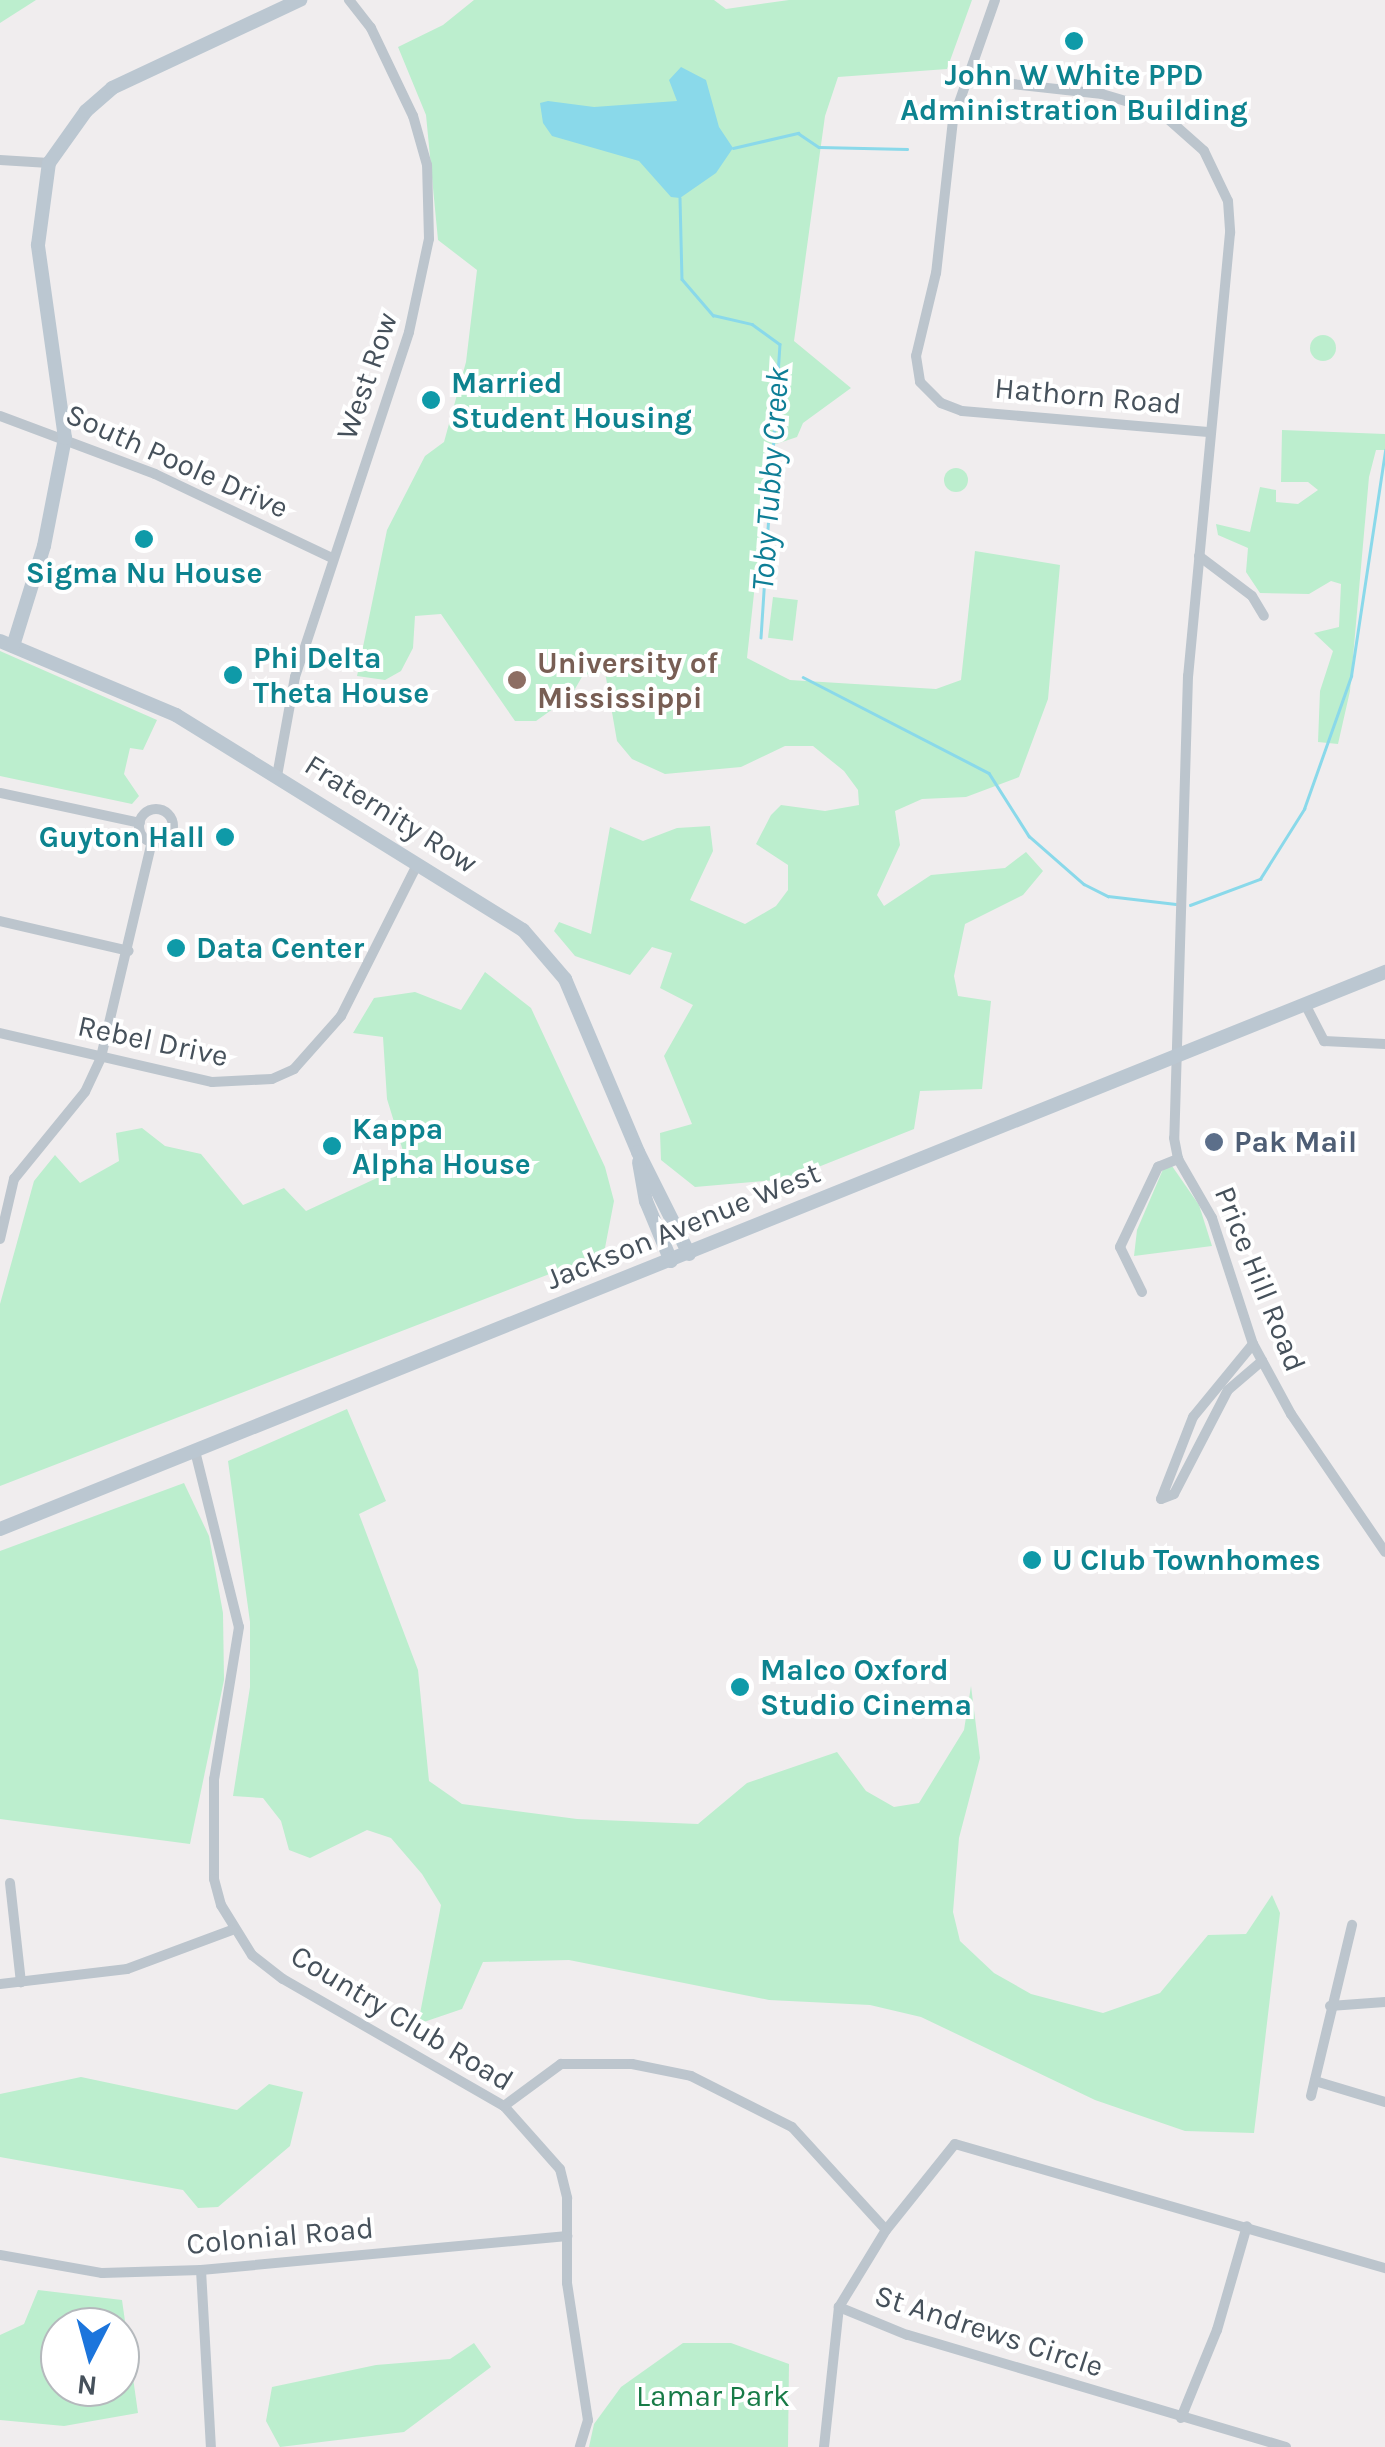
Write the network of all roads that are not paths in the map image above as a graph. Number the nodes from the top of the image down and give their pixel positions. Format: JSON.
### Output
{"nodes":[{"id":1,"x":300,"y":0,"type":"edge"},
{"id":2,"x":350,"y":0,"type":"edge"},
{"id":3,"x":994,"y":0,"type":"edge"},
{"id":4,"x":968,"y":79,"type":"junction"},
{"id":5,"x":0,"y":160,"type":"edge"},
{"id":6,"x":50,"y":163,"type":"junction"},
{"id":7,"x":0,"y":416,"type":"edge"},
{"id":8,"x":1208,"y":432,"type":"junction"},
{"id":9,"x":64,"y":438,"type":"junction"},
{"id":10,"x":1199,"y":556,"type":"junction"},
{"id":11,"x":332,"y":558,"type":"junction"},
{"id":12,"x":1264,"y":616,"type":"dead end"},
{"id":13,"x":6,"y":643,"type":"edge"},
{"id":14,"x":276,"y":776,"type":"junction"},
{"id":15,"x":0,"y":793,"type":"edge"},
{"id":16,"x":140,"y":823,"type":"junction"},
{"id":17,"x":152,"y":842,"type":"junction"},
{"id":18,"x":417,"y":865,"type":"junction"},
{"id":19,"x":0,"y":921,"type":"edge"},
{"id":20,"x":128,"y":951,"type":"junction"},
{"id":21,"x":1385,"y":972,"type":"edge"},
{"id":22,"x":1305,"y":1004,"type":"junction"},
{"id":23,"x":0,"y":1033,"type":"edge"},
{"id":24,"x":1385,"y":1044,"type":"edge"},
{"id":25,"x":101,"y":1057,"type":"junction"},
{"id":26,"x":1172,"y":1058,"type":"junction"},
{"id":27,"x":638,"y":1152,"type":"junction"},
{"id":28,"x":1178,"y":1159,"type":"junction"},
{"id":29,"x":0,"y":1238,"type":"edge"},
{"id":30,"x":689,"y":1254,"type":"junction"},
{"id":31,"x":671,"y":1261,"type":"junction"},
{"id":32,"x":1142,"y":1292,"type":"dead end"},
{"id":33,"x":1253,"y":1344,"type":"junction"},
{"id":34,"x":1262,"y":1360,"type":"junction"},
{"id":35,"x":196,"y":1455,"type":"junction"},
{"id":36,"x":0,"y":1529,"type":"edge"},
{"id":37,"x":1385,"y":1552,"type":"edge"},
{"id":38,"x":10,"y":1883,"type":"dead end"},
{"id":39,"x":1352,"y":1925,"type":"dead end"},
{"id":40,"x":232,"y":1930,"type":"junction"},
{"id":41,"x":21,"y":1982,"type":"junction"},
{"id":42,"x":0,"y":1984,"type":"edge"},
{"id":43,"x":1385,"y":2002,"type":"edge"},
{"id":44,"x":1330,"y":2006,"type":"junction"},
{"id":45,"x":1315,"y":2081,"type":"junction"},
{"id":46,"x":1312,"y":2096,"type":"dead end"},
{"id":47,"x":1385,"y":2102,"type":"edge"},
{"id":48,"x":504,"y":2106,"type":"junction"},
{"id":49,"x":1247,"y":2226,"type":"junction"},
{"id":50,"x":886,"y":2230,"type":"junction"},
{"id":51,"x":567,"y":2236,"type":"junction"},
{"id":52,"x":0,"y":2255,"type":"edge"},
{"id":53,"x":1385,"y":2268,"type":"edge"},
{"id":54,"x":201,"y":2270,"type":"junction"},
{"id":55,"x":839,"y":2307,"type":"junction"},
{"id":56,"x":1180,"y":2418,"type":"junction"},
{"id":57,"x":211,"y":2447,"type":"edge"},
{"id":58,"x":580,"y":2447,"type":"edge"},
{"id":59,"x":824,"y":2447,"type":"edge"},
{"id":60,"x":1286,"y":2447,"type":"edge"}],
"edges":[{"from":1,"to":6,"type":"street"},
{"from":2,"to":11,"type":"street","name":"West Row"},
{"from":3,"to":4,"type":"street","name":"Hathorn Road"},
{"from":4,"to":8,"type":"street"},
{"from":4,"to":8,"type":"street","name":"Hathorn Road"},
{"from":5,"to":6,"type":"street"},
{"from":6,"to":9,"type":"street"},
{"from":7,"to":9,"type":"street","name":"South Poole Drive"},
{"from":8,"to":10,"type":"street","name":"Hathorn Road"},
{"from":9,"to":11,"type":"street","name":"South Poole Drive"},
{"from":9,"to":13,"type":"street"},
{"from":10,"to":12,"type":"street"},
{"from":10,"to":26,"type":"street","name":"Hathorn Road"},
{"from":11,"to":14,"type":"street","name":"West Row"},
{"from":13,"to":14,"type":"street","name":"Fraternity Row"},
{"from":14,"to":18,"type":"street","name":"Fraternity Row"},
{"from":15,"to":16,"type":"street"},
{"from":16,"to":17,"type":"street"},
{"from":16,"to":17,"type":"street"},
{"from":17,"to":20,"type":"street"},
{"from":18,"to":25,"type":"street","name":"Rebel Drive"},
{"from":18,"to":27,"type":"street","name":"Fraternity Row"},
{"from":19,"to":20,"type":"street"},
{"from":20,"to":25,"type":"street"},
{"from":21,"to":22,"type":"street","name":"Jackson Avenue West"},
{"from":22,"to":24,"type":"street"},
{"from":22,"to":26,"type":"street","name":"Jackson Avenue West"},
{"from":23,"to":25,"type":"street","name":"Rebel Drive"},
{"from":25,"to":29,"type":"street"},
{"from":26,"to":28,"type":"street","name":"Price Hill Road"},
{"from":26,"to":30,"type":"street","name":"Jackson Avenue West"},
{"from":27,"to":30,"type":"street","name":"Fraternity Row"},
{"from":27,"to":31,"type":"street","name":"Fraternity Row"},
{"from":28,"to":32,"type":"street"},
{"from":28,"to":33,"type":"street","name":"Price Hill Road"},
{"from":30,"to":31,"type":"street","name":"Jackson Avenue West"},
{"from":31,"to":35,"type":"street","name":"Jackson Avenue West"},
{"from":33,"to":34,"type":"street","name":"Price Hill Road"},
{"from":33,"to":34,"type":"street"},
{"from":34,"to":37,"type":"street","name":"Price Hill Road"},
{"from":35,"to":36,"type":"street","name":"Jackson Avenue West"},
{"from":35,"to":40,"type":"street","name":"Country Club Road"},
{"from":38,"to":41,"type":"street"},
{"from":39,"to":44,"type":"street"},
{"from":40,"to":41,"type":"street"},
{"from":40,"to":48,"type":"street","name":"Country Club Road"},
{"from":41,"to":42,"type":"street"},
{"from":43,"to":44,"type":"street"},
{"from":44,"to":45,"type":"street"},
{"from":45,"to":46,"type":"street"},
{"from":45,"to":47,"type":"street"},
{"from":48,"to":50,"type":"street"},
{"from":48,"to":51,"type":"street","name":"Country Club Road"},
{"from":49,"to":50,"type":"street","name":"St Andrews Circle"},
{"from":49,"to":53,"type":"street","name":"St Andrews Circle"},
{"from":49,"to":56,"type":"street"},
{"from":50,"to":55,"type":"street","name":"St Andrews Circle"},
{"from":51,"to":54,"type":"street","name":"Colonial Road"},
{"from":51,"to":58,"type":"street","name":"Country Club Road"},
{"from":52,"to":54,"type":"street","name":"Colonial Road"},
{"from":54,"to":57,"type":"street"},
{"from":55,"to":56,"type":"street","name":"St Andrews Circle"},
{"from":55,"to":59,"type":"street"},
{"from":56,"to":60,"type":"street","name":"St Andrews Circle"}]}
